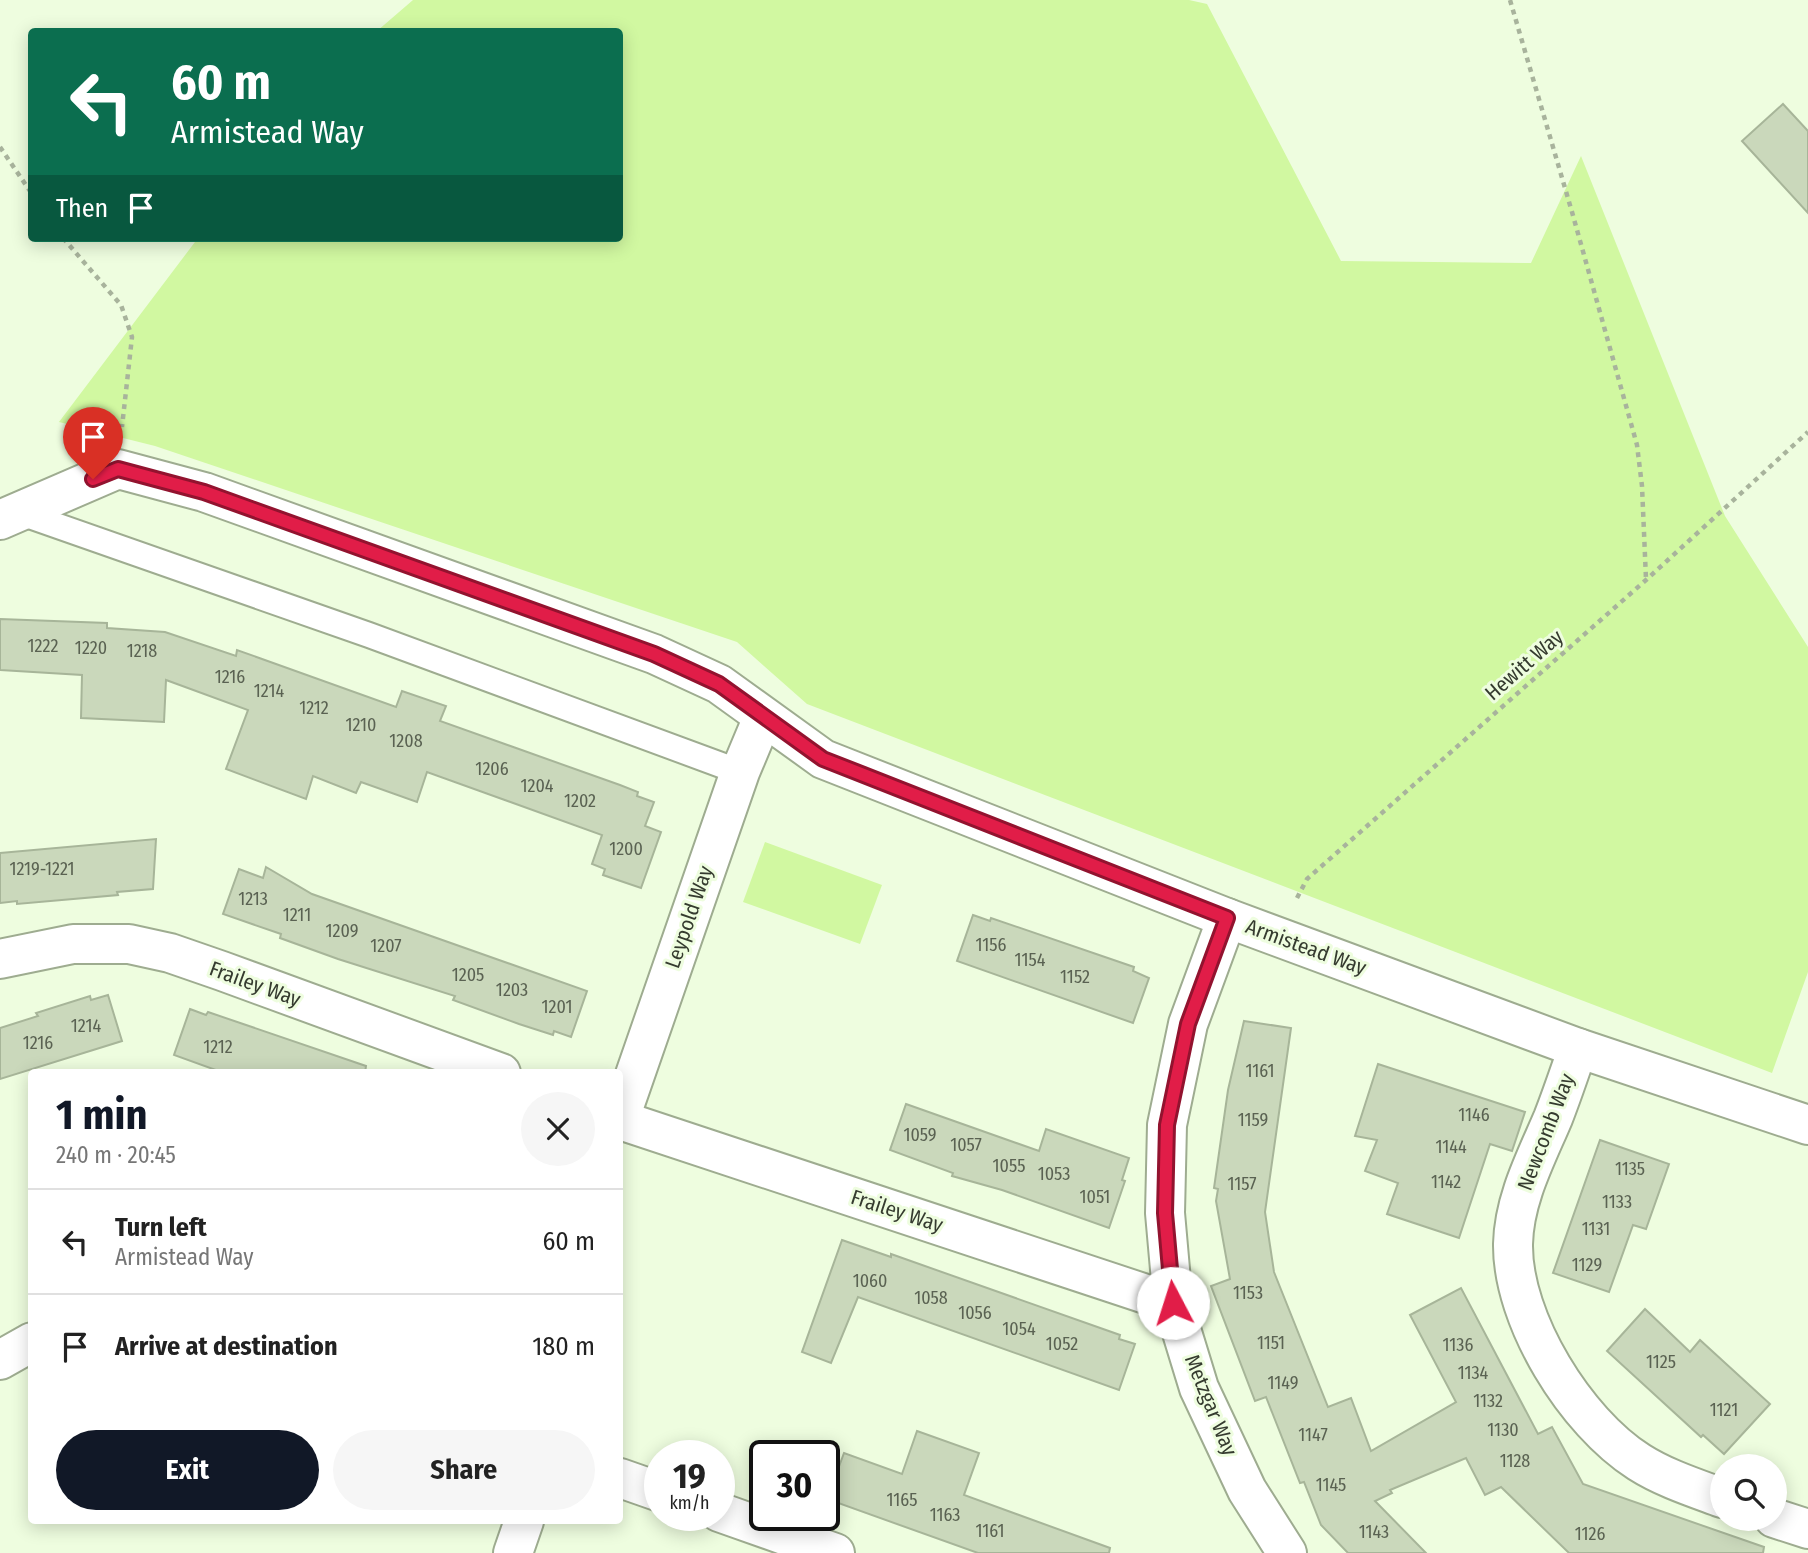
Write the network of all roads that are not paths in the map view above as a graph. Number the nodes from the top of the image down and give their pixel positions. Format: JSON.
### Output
{"nodes":[{"id":1,"x":9,"y":516,"type":"edge"},
{"id":2,"x":763,"y":717,"type":"junction"},
{"id":3,"x":740,"y":772,"type":"junction"},
{"id":4,"x":1227,"y":918,"type":"junction"},
{"id":5,"x":0,"y":959,"type":"edge"},
{"id":6,"x":1578,"y":1048,"type":"junction"},
{"id":7,"x":490,"y":1069,"type":"edge"},
{"id":8,"x":623,"y":1110,"type":"edge"},
{"id":9,"x":623,"y":1120,"type":"edge"},
{"id":10,"x":1808,"y":1125,"type":"edge"},
{"id":11,"x":1173,"y":1303,"type":"junction"},
{"id":12,"x":28,"y":1344,"type":"edge"},
{"id":13,"x":0,"y":1360,"type":"edge"},
{"id":14,"x":623,"y":1479,"type":"edge"},
{"id":15,"x":644,"y":1486,"type":"edge"},
{"id":16,"x":1710,"y":1494,"type":"edge"},
{"id":17,"x":735,"y":1519,"type":"edge"},
{"id":18,"x":1787,"y":1522,"type":"edge"},
{"id":19,"x":523,"y":1524,"type":"edge"},
{"id":20,"x":1808,"y":1529,"type":"edge"},
{"id":21,"x":513,"y":1553,"type":"edge"},
{"id":22,"x":835,"y":1553,"type":"edge"},
{"id":23,"x":1287,"y":1553,"type":"edge"}],
"edges":[{"from":1,"to":2,"type":"street","name":"Armistead Way"},
{"from":1,"to":3,"type":"lane"},
{"from":2,"to":3,"type":"street","name":"Leypold Way"},
{"from":2,"to":4,"type":"street","name":"Armistead Way"},
{"from":3,"to":8,"type":"street","name":"Leypold Way"},
{"from":4,"to":6,"type":"street","name":"Armistead Way"},
{"from":4,"to":11,"type":"street","name":"Metzgar Way"},
{"from":5,"to":7,"type":"street","name":"Frailey Way"},
{"from":6,"to":10,"type":"street","name":"Armistead Way"},
{"from":6,"to":16,"type":"street","name":"Newcomb Way"},
{"from":9,"to":11,"type":"street","name":"Frailey Way"},
{"from":11,"to":23,"type":"street","name":"Metzgar Way"},
{"from":12,"to":13,"type":"street"},
{"from":14,"to":15,"type":"street"},
{"from":17,"to":22,"type":"street"},
{"from":18,"to":20,"type":"street"},
{"from":19,"to":21,"type":"street"}]}
